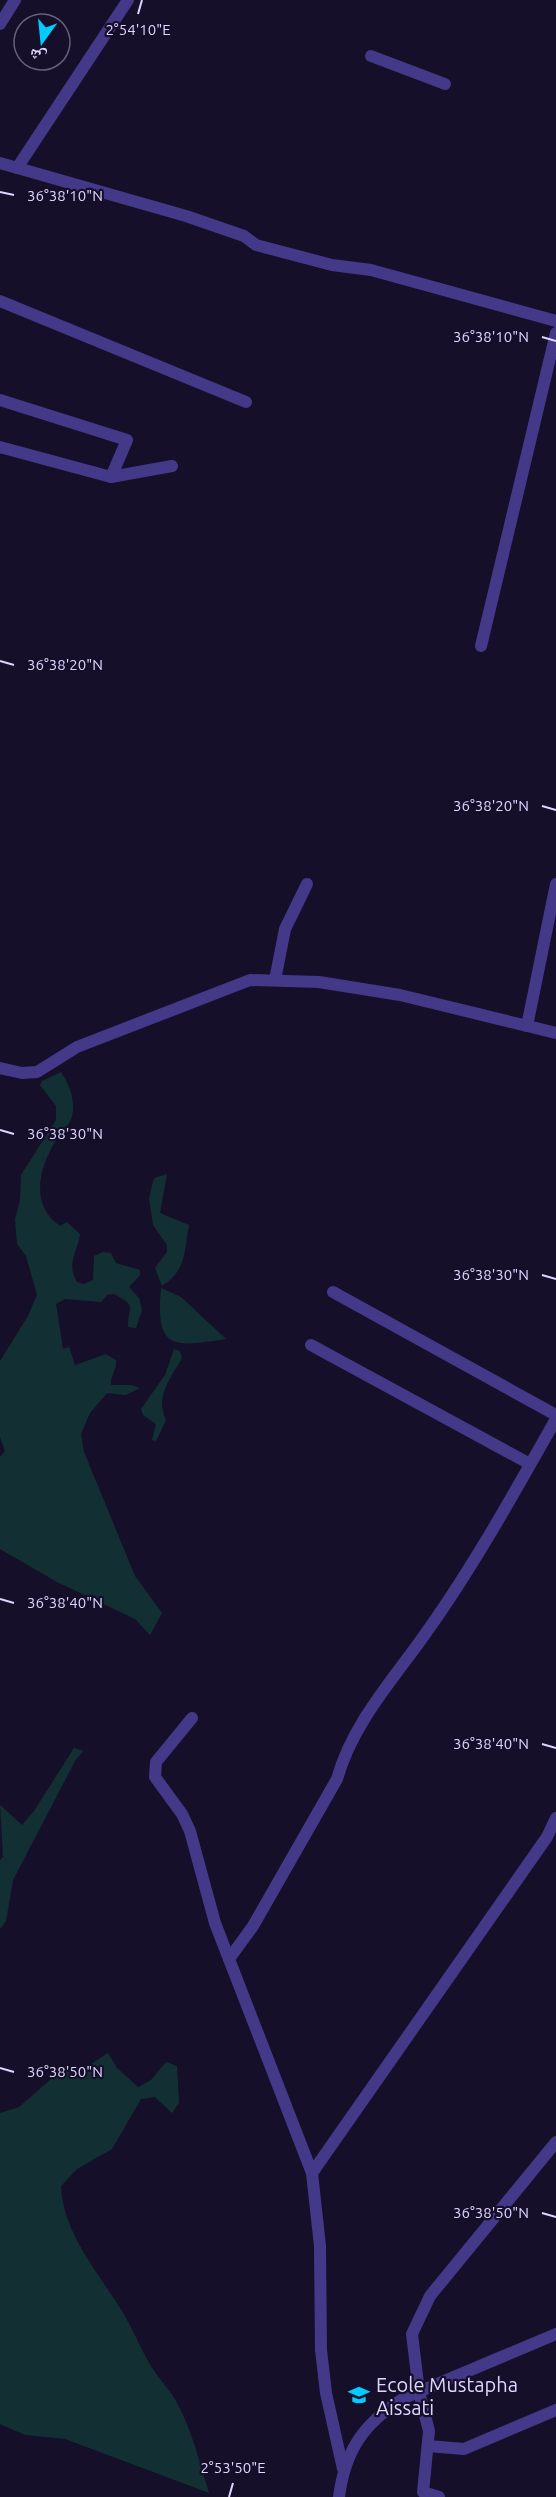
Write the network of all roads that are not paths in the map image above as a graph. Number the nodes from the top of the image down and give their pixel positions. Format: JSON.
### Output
{"nodes":[{"id":1,"x":15,"y":0,"type":"edge"},
{"id":2,"x":128,"y":0,"type":"edge"},
{"id":3,"x":2,"y":16,"type":"edge"},
{"id":4,"x":371,"y":56,"type":"dead end"},
{"id":5,"x":445,"y":84,"type":"dead end"},
{"id":6,"x":0,"y":163,"type":"edge"},
{"id":7,"x":17,"y":168,"type":"junction"},
{"id":8,"x":0,"y":300,"type":"edge"},
{"id":9,"x":556,"y":321,"type":"edge"},
{"id":10,"x":556,"y":333,"type":"edge"},
{"id":11,"x":0,"y":400,"type":"edge"},
{"id":12,"x":246,"y":402,"type":"dead end"},
{"id":13,"x":0,"y":447,"type":"edge"},
{"id":14,"x":172,"y":466,"type":"dead end"},
{"id":15,"x":111,"y":477,"type":"junction"},
{"id":16,"x":481,"y":646,"type":"dead end"},
{"id":17,"x":307,"y":884,"type":"dead end"},
{"id":18,"x":556,"y":884,"type":"edge"},
{"id":19,"x":275,"y":980,"type":"junction"},
{"id":20,"x":527,"y":1026,"type":"junction"},
{"id":21,"x":556,"y":1033,"type":"edge"},
{"id":22,"x":0,"y":1068,"type":"edge"},
{"id":23,"x":333,"y":1292,"type":"dead end"},
{"id":24,"x":310,"y":1345,"type":"dead end"},
{"id":25,"x":556,"y":1417,"type":"edge"},
{"id":26,"x":530,"y":1464,"type":"junction"},
{"id":27,"x":192,"y":1718,"type":"dead end"},
{"id":28,"x":556,"y":1818,"type":"edge"},
{"id":29,"x":229,"y":1959,"type":"junction"},
{"id":30,"x":556,"y":2142,"type":"edge"},
{"id":31,"x":312,"y":2172,"type":"junction"},
{"id":32,"x":556,"y":2334,"type":"edge"},
{"id":33,"x":420,"y":2392,"type":"junction"},
{"id":34,"x":556,"y":2410,"type":"edge"},
{"id":35,"x":428,"y":2446,"type":"junction"},
{"id":36,"x":343,"y":2469,"type":"junction"},
{"id":37,"x":339,"y":2497,"type":"edge"},
{"id":38,"x":439,"y":2497,"type":"edge"}],
"edges":[{"from":1,"to":3,"type":"street"},
{"from":2,"to":7,"type":"street"},
{"from":4,"to":5,"type":"street"},
{"from":6,"to":7,"type":"street"},
{"from":7,"to":9,"type":"street"},
{"from":8,"to":12,"type":"street"},
{"from":10,"to":16,"type":"street"},
{"from":11,"to":15,"type":"street"},
{"from":13,"to":15,"type":"street"},
{"from":14,"to":15,"type":"street"},
{"from":17,"to":19,"type":"street"},
{"from":18,"to":20,"type":"street"},
{"from":19,"to":20,"type":"street"},
{"from":19,"to":22,"type":"street"},
{"from":20,"to":21,"type":"street"},
{"from":23,"to":25,"type":"street"},
{"from":24,"to":26,"type":"street"},
{"from":25,"to":26,"type":"street"},
{"from":26,"to":29,"type":"street"},
{"from":27,"to":29,"type":"street"},
{"from":28,"to":31,"type":"street"},
{"from":29,"to":31,"type":"street"},
{"from":30,"to":33,"type":"street"},
{"from":31,"to":36,"type":"street"},
{"from":32,"to":33,"type":"street"},
{"from":33,"to":35,"type":"street"},
{"from":33,"to":36,"type":"street"},
{"from":34,"to":35,"type":"street"},
{"from":35,"to":38,"type":"street"},
{"from":36,"to":37,"type":"street"}]}
